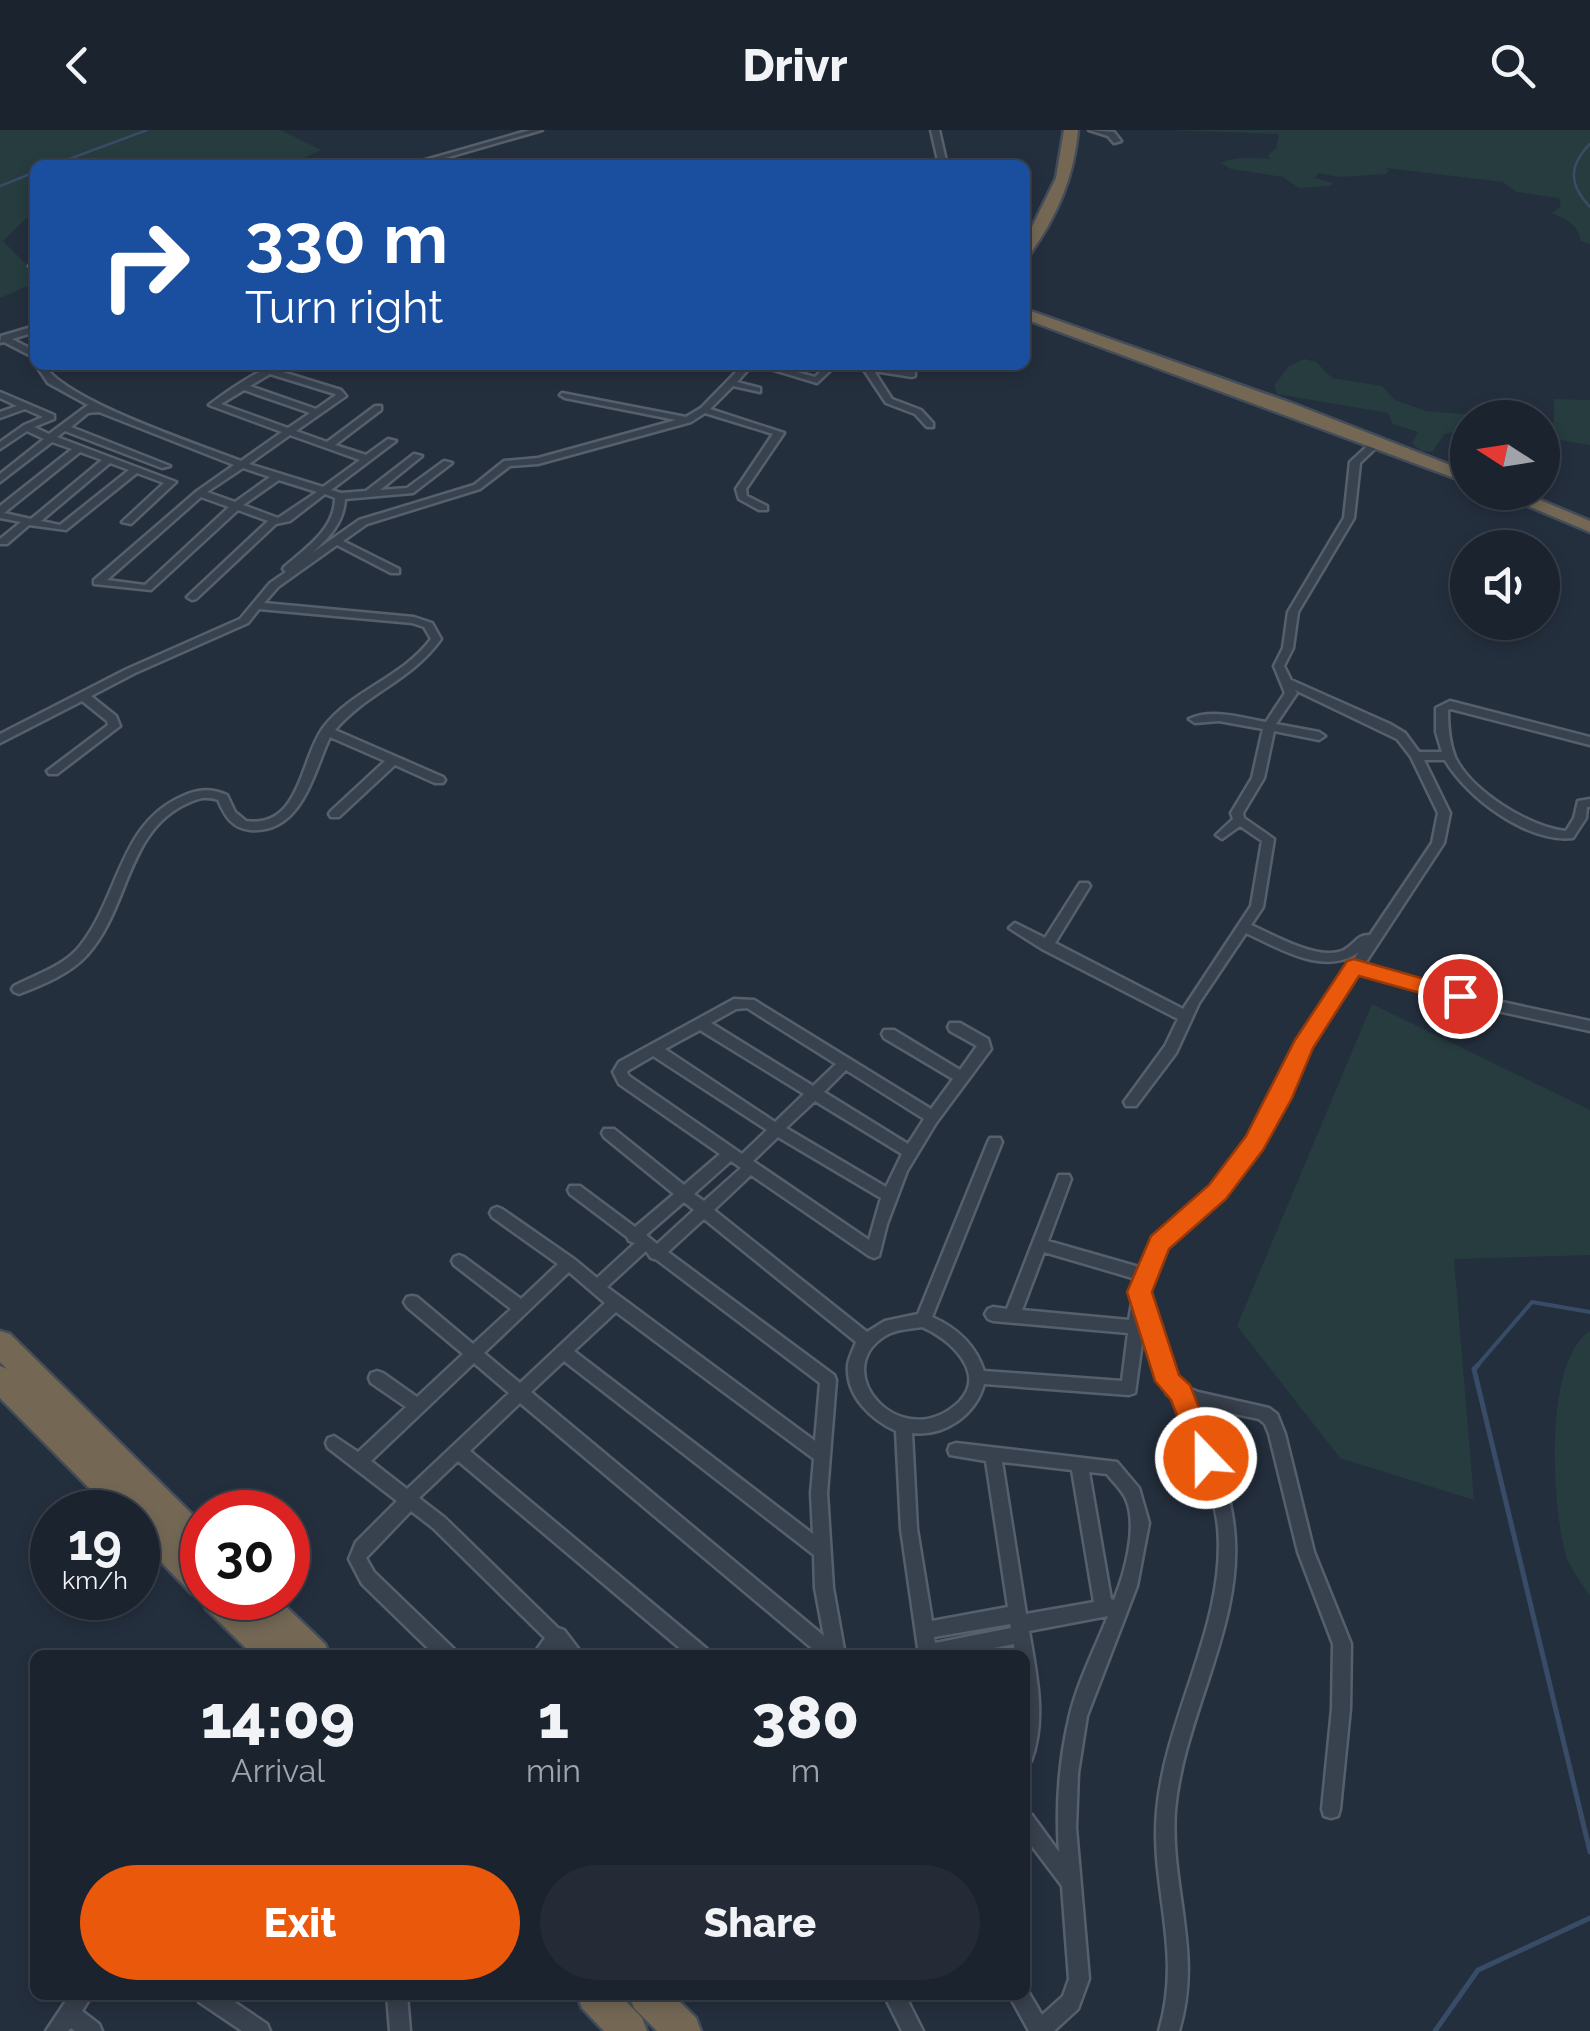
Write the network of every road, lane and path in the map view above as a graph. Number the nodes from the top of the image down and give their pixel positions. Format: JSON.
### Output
{"nodes":[{"id":1,"x":538,"y":130,"type":"edge"},
{"id":2,"x":936,"y":130,"type":"edge"},
{"id":3,"x":1070,"y":130,"type":"edge"},
{"id":4,"x":1094,"y":130,"type":"edge"},
{"id":5,"x":1117,"y":141,"type":"dead end"},
{"id":6,"x":430,"y":160,"type":"edge"},
{"id":7,"x":942,"y":160,"type":"edge"},
{"id":8,"x":1030,"y":223,"type":"edge"},
{"id":9,"x":1043,"y":224,"type":"junction"},
{"id":10,"x":1030,"y":244,"type":"edge"},
{"id":11,"x":1030,"y":318,"type":"edge"},
{"id":12,"x":30,"y":330,"type":"edge"},
{"id":13,"x":2,"y":339,"type":"edge"},
{"id":14,"x":30,"y":353,"type":"edge"},
{"id":15,"x":43,"y":370,"type":"edge"},
{"id":16,"x":269,"y":370,"type":"edge"},
{"id":17,"x":278,"y":370,"type":"edge"},
{"id":18,"x":743,"y":370,"type":"edge"},
{"id":19,"x":780,"y":370,"type":"edge"},
{"id":20,"x":827,"y":370,"type":"edge"},
{"id":21,"x":869,"y":370,"type":"edge"},
{"id":22,"x":889,"y":370,"type":"edge"},
{"id":23,"x":912,"y":374,"type":"dead end"},
{"id":24,"x":732,"y":382,"type":"junction"},
{"id":25,"x":41,"y":384,"type":"dead end"},
{"id":26,"x":241,"y":386,"type":"junction"},
{"id":27,"x":757,"y":390,"type":"dead end"},
{"id":28,"x":0,"y":396,"type":"edge"},
{"id":29,"x":565,"y":396,"type":"dead end"},
{"id":30,"x":92,"y":406,"type":"junction"},
{"id":31,"x":23,"y":407,"type":"junction"},
{"id":32,"x":378,"y":408,"type":"dead end"},
{"id":33,"x":704,"y":410,"type":"junction"},
{"id":34,"x":318,"y":413,"type":"junction"},
{"id":35,"x":0,"y":415,"type":"edge"},
{"id":36,"x":50,"y":416,"type":"junction"},
{"id":37,"x":688,"y":420,"type":"junction"},
{"id":38,"x":67,"y":424,"type":"junction"},
{"id":39,"x":930,"y":425,"type":"dead end"},
{"id":40,"x":22,"y":429,"type":"junction"},
{"id":41,"x":288,"y":433,"type":"junction"},
{"id":42,"x":0,"y":435,"type":"edge"},
{"id":43,"x":49,"y":438,"type":"junction"},
{"id":44,"x":391,"y":441,"type":"dead end"},
{"id":45,"x":1376,"y":443,"type":"junction"},
{"id":46,"x":0,"y":446,"type":"edge"},
{"id":47,"x":327,"y":446,"type":"junction"},
{"id":48,"x":79,"y":448,"type":"junction"},
{"id":49,"x":417,"y":456,"type":"dead end"},
{"id":50,"x":367,"y":459,"type":"junction"},
{"id":51,"x":108,"y":460,"type":"junction"},
{"id":52,"x":447,"y":463,"type":"dead end"},
{"id":53,"x":243,"y":465,"type":"junction"},
{"id":54,"x":165,"y":466,"type":"dead end"},
{"id":55,"x":135,"y":470,"type":"junction"},
{"id":56,"x":1450,"y":471,"type":"edge"},
{"id":57,"x":279,"y":475,"type":"junction"},
{"id":58,"x":0,"y":479,"type":"edge"},
{"id":59,"x":326,"y":490,"type":"junction"},
{"id":60,"x":200,"y":493,"type":"junction"},
{"id":61,"x":370,"y":494,"type":"junction"},
{"id":62,"x":340,"y":496,"type":"junction"},
{"id":63,"x":236,"y":506,"type":"junction"},
{"id":64,"x":763,"y":508,"type":"dead end"},
{"id":65,"x":1548,"y":510,"type":"edge"},
{"id":66,"x":0,"y":513,"type":"edge"},
{"id":67,"x":278,"y":521,"type":"junction"},
{"id":68,"x":126,"y":522,"type":"dead end"},
{"id":69,"x":29,"y":523,"type":"junction"},
{"id":70,"x":1590,"y":527,"type":"edge"},
{"id":71,"x":336,"y":541,"type":"junction"},
{"id":72,"x":2,"y":542,"type":"dead end"},
{"id":73,"x":395,"y":571,"type":"dead end"},
{"id":74,"x":274,"y":585,"type":"junction"},
{"id":75,"x":192,"y":598,"type":"dead end"},
{"id":76,"x":258,"y":606,"type":"junction"},
{"id":77,"x":1288,"y":683,"type":"junction"},
{"id":78,"x":84,"y":696,"type":"junction"},
{"id":79,"x":1195,"y":719,"type":"dead end"},
{"id":80,"x":1270,"y":725,"type":"junction"},
{"id":81,"x":327,"y":731,"type":"junction"},
{"id":82,"x":2,"y":735,"type":"edge"},
{"id":83,"x":1319,"y":736,"type":"dead end"},
{"id":84,"x":1590,"y":741,"type":"edge"},
{"id":85,"x":1416,"y":756,"type":"junction"},
{"id":86,"x":1449,"y":756,"type":"junction"},
{"id":87,"x":393,"y":760,"type":"junction"},
{"id":88,"x":53,"y":771,"type":"dead end"},
{"id":89,"x":439,"y":780,"type":"dead end"},
{"id":90,"x":1470,"y":786,"type":"junction"},
{"id":91,"x":1434,"y":790,"type":"junction"},
{"id":92,"x":1590,"y":803,"type":"edge"},
{"id":93,"x":336,"y":814,"type":"dead end"},
{"id":94,"x":1239,"y":820,"type":"junction"},
{"id":95,"x":1222,"y":835,"type":"dead end"},
{"id":96,"x":1084,"y":886,"type":"dead end"},
{"id":97,"x":1244,"y":927,"type":"junction"},
{"id":98,"x":1015,"y":928,"type":"dead end"},
{"id":99,"x":1378,"y":928,"type":"junction"},
{"id":100,"x":1047,"y":946,"type":"junction"},
{"id":101,"x":1354,"y":966,"type":"junction"},
{"id":102,"x":20,"y":989,"type":"dead end"},
{"id":103,"x":1186,"y":1017,"type":"junction"},
{"id":104,"x":701,"y":1024,"type":"junction"},
{"id":105,"x":955,"y":1026,"type":"dead end"},
{"id":106,"x":1590,"y":1026,"type":"edge"},
{"id":107,"x":889,"y":1034,"type":"dead end"},
{"id":108,"x":655,"y":1050,"type":"junction"},
{"id":109,"x":846,"y":1062,"type":"junction"},
{"id":110,"x":961,"y":1077,"type":"junction"},
{"id":111,"x":810,"y":1093,"type":"junction"},
{"id":112,"x":1131,"y":1102,"type":"dead end"},
{"id":113,"x":934,"y":1118,"type":"junction"},
{"id":114,"x":774,"y":1128,"type":"junction"},
{"id":115,"x":610,"y":1133,"type":"dead end"},
{"id":116,"x":995,"y":1142,"type":"dead end"},
{"id":117,"x":912,"y":1153,"type":"junction"},
{"id":118,"x":742,"y":1161,"type":"junction"},
{"id":119,"x":1064,"y":1179,"type":"dead end"},
{"id":120,"x":576,"y":1190,"type":"dead end"},
{"id":121,"x":687,"y":1193,"type":"junction"},
{"id":122,"x":888,"y":1195,"type":"junction"},
{"id":123,"x":706,"y":1208,"type":"junction"},
{"id":124,"x":498,"y":1213,"type":"dead end"},
{"id":125,"x":1039,"y":1244,"type":"junction"},
{"id":126,"x":644,"y":1245,"type":"junction"},
{"id":127,"x":459,"y":1261,"type":"dead end"},
{"id":128,"x":568,"y":1264,"type":"junction"},
{"id":129,"x":1142,"y":1283,"type":"junction"},
{"id":130,"x":597,"y":1287,"type":"junction"},
{"id":131,"x":412,"y":1302,"type":"dead end"},
{"id":132,"x":615,"y":1303,"type":"junction"},
{"id":133,"x":520,"y":1306,"type":"junction"},
{"id":134,"x":993,"y":1314,"type":"dead end"},
{"id":135,"x":1012,"y":1316,"type":"junction"},
{"id":136,"x":923,"y":1320,"type":"junction"},
{"id":137,"x":1137,"y":1327,"type":"junction"},
{"id":138,"x":865,"y":1340,"type":"junction"},
{"id":139,"x":0,"y":1343,"type":"edge"},
{"id":140,"x":563,"y":1352,"type":"junction"},
{"id":141,"x":472,"y":1354,"type":"junction"},
{"id":142,"x":976,"y":1377,"type":"junction"},
{"id":143,"x":378,"y":1378,"type":"dead end"},
{"id":144,"x":0,"y":1380,"type":"edge"},
{"id":145,"x":1181,"y":1393,"type":"junction"},
{"id":146,"x":518,"y":1394,"type":"junction"},
{"id":147,"x":417,"y":1406,"type":"junction"},
{"id":148,"x":904,"y":1426,"type":"junction"},
{"id":149,"x":334,"y":1442,"type":"dead end"},
{"id":150,"x":956,"y":1450,"type":"dead end"},
{"id":151,"x":458,"y":1451,"type":"junction"},
{"id":152,"x":820,"y":1454,"type":"junction"},
{"id":153,"x":993,"y":1454,"type":"junction"},
{"id":154,"x":360,"y":1461,"type":"junction"},
{"id":155,"x":1079,"y":1463,"type":"junction"},
{"id":156,"x":110,"y":1490,"type":"edge"},
{"id":157,"x":406,"y":1500,"type":"junction"},
{"id":158,"x":180,"y":1522,"type":"edge"},
{"id":159,"x":160,"y":1540,"type":"edge"},
{"id":160,"x":823,"y":1552,"type":"junction"},
{"id":161,"x":180,"y":1561,"type":"edge"},
{"id":162,"x":1113,"y":1607,"type":"junction"},
{"id":163,"x":239,"y":1620,"type":"edge"},
{"id":164,"x":278,"y":1620,"type":"edge"},
{"id":165,"x":1019,"y":1624,"type":"junction"},
{"id":166,"x":923,"y":1631,"type":"junction"},
{"id":167,"x":558,"y":1636,"type":"junction"},
{"id":168,"x":269,"y":1650,"type":"edge"},
{"id":169,"x":309,"y":1650,"type":"edge"},
{"id":170,"x":443,"y":1650,"type":"edge"},
{"id":171,"x":546,"y":1650,"type":"edge"},
{"id":172,"x":570,"y":1650,"type":"edge"},
{"id":173,"x":695,"y":1650,"type":"edge"},
{"id":174,"x":828,"y":1650,"type":"edge"},
{"id":175,"x":833,"y":1650,"type":"edge"},
{"id":176,"x":927,"y":1650,"type":"edge"},
{"id":177,"x":940,"y":1650,"type":"edge"},
{"id":178,"x":1023,"y":1650,"type":"edge"},
{"id":179,"x":1030,"y":1700,"type":"edge"},
{"id":180,"x":1030,"y":1726,"type":"edge"},
{"id":181,"x":1331,"y":1808,"type":"dead end"},
{"id":182,"x":1030,"y":1829,"type":"edge"},
{"id":183,"x":1071,"y":1882,"type":"junction"},
{"id":184,"x":78,"y":2000,"type":"edge"},
{"id":185,"x":214,"y":2000,"type":"edge"},
{"id":186,"x":397,"y":2000,"type":"edge"},
{"id":187,"x":600,"y":2000,"type":"edge"},
{"id":188,"x":652,"y":2000,"type":"edge"},
{"id":189,"x":897,"y":2000,"type":"edge"},
{"id":190,"x":1022,"y":2000,"type":"edge"},
{"id":191,"x":63,"y":2022,"type":"edge"},
{"id":192,"x":92,"y":2031,"type":"edge"},
{"id":193,"x":260,"y":2031,"type":"edge"},
{"id":194,"x":400,"y":2031,"type":"edge"},
{"id":195,"x":629,"y":2031,"type":"edge"},
{"id":196,"x":683,"y":2031,"type":"edge"},
{"id":197,"x":913,"y":2031,"type":"edge"},
{"id":198,"x":1170,"y":2031,"type":"edge"}],
"edges":[{"from":1,"to":6,"type":"street"},
{"from":2,"to":7,"type":"street"},
{"from":3,"to":9,"type":"highway"},
{"from":4,"to":5,"type":"street"},
{"from":8,"to":9,"type":"street"},
{"from":9,"to":10,"type":"highway"},
{"from":11,"to":45,"type":"highway"},
{"from":12,"to":13,"type":"street"},
{"from":13,"to":14,"type":"street"},
{"from":15,"to":30,"type":"street"},
{"from":16,"to":26,"type":"street"},
{"from":17,"to":34,"type":"street"},
{"from":18,"to":24,"type":"street"},
{"from":19,"to":20,"type":"street"},
{"from":21,"to":39,"type":"street"},
{"from":22,"to":23,"type":"street"},
{"from":24,"to":27,"type":"street"},
{"from":24,"to":33,"type":"street"},
{"from":25,"to":30,"type":"street"},
{"from":26,"to":34,"type":"street"},
{"from":26,"to":41,"type":"street"},
{"from":28,"to":31,"type":"street"},
{"from":29,"to":37,"type":"street"},
{"from":30,"to":38,"type":"street"},
{"from":30,"to":53,"type":"street"},
{"from":31,"to":35,"type":"street"},
{"from":31,"to":36,"type":"street"},
{"from":32,"to":47,"type":"street"},
{"from":33,"to":37,"type":"street"},
{"from":33,"to":64,"type":"street"},
{"from":34,"to":41,"type":"street"},
{"from":36,"to":38,"type":"street"},
{"from":36,"to":40,"type":"street"},
{"from":37,"to":71,"type":"street"},
{"from":38,"to":43,"type":"street"},
{"from":38,"to":54,"type":"street"},
{"from":40,"to":42,"type":"street"},
{"from":40,"to":43,"type":"street"},
{"from":40,"to":46,"type":"street"},
{"from":41,"to":47,"type":"street"},
{"from":41,"to":53,"type":"street"},
{"from":43,"to":48,"type":"street"},
{"from":43,"to":58,"type":"street"},
{"from":44,"to":50,"type":"street"},
{"from":45,"to":56,"type":"highway"},
{"from":45,"to":77,"type":"street"},
{"from":47,"to":50,"type":"street"},
{"from":48,"to":51,"type":"street"},
{"from":48,"to":66,"type":"street"},
{"from":49,"to":61,"type":"street"},
{"from":50,"to":59,"type":"street"},
{"from":51,"to":55,"type":"street"},
{"from":51,"to":69,"type":"street"},
{"from":52,"to":61,"type":"street"},
{"from":53,"to":57,"type":"street"},
{"from":53,"to":60,"type":"street"},
{"from":55,"to":68,"type":"street"},
{"from":55,"to":69,"type":"street"},
{"from":57,"to":59,"type":"street"},
{"from":57,"to":63,"type":"street"},
{"from":59,"to":62,"type":"street"},
{"from":59,"to":67,"type":"street"},
{"from":60,"to":63,"type":"street"},
{"from":60,"to":63,"type":"street"},
{"from":61,"to":62,"type":"street"},
{"from":62,"to":74,"type":"street"},
{"from":63,"to":67,"type":"street"},
{"from":65,"to":70,"type":"highway"},
{"from":66,"to":69,"type":"street"},
{"from":67,"to":75,"type":"street"},
{"from":69,"to":72,"type":"street"},
{"from":71,"to":73,"type":"street"},
{"from":71,"to":74,"type":"street"},
{"from":74,"to":76,"type":"street"},
{"from":76,"to":78,"type":"street"},
{"from":76,"to":81,"type":"street"},
{"from":77,"to":80,"type":"street"},
{"from":77,"to":85,"type":"street"},
{"from":78,"to":82,"type":"street"},
{"from":78,"to":88,"type":"street"},
{"from":79,"to":80,"type":"street"},
{"from":80,"to":83,"type":"street"},
{"from":80,"to":94,"type":"street"},
{"from":81,"to":87,"type":"street"},
{"from":81,"to":102,"type":"street"},
{"from":84,"to":86,"type":"street"},
{"from":85,"to":86,"type":"street"},
{"from":85,"to":91,"type":"street"},
{"from":86,"to":90,"type":"street"},
{"from":87,"to":89,"type":"street"},
{"from":87,"to":93,"type":"street"},
{"from":90,"to":91,"type":"street"},
{"from":90,"to":92,"type":"street"},
{"from":91,"to":99,"type":"street"},
{"from":94,"to":95,"type":"street"},
{"from":94,"to":97,"type":"street"},
{"from":96,"to":100,"type":"street"},
{"from":97,"to":99,"type":"street"},
{"from":97,"to":103,"type":"street"},
{"from":98,"to":100,"type":"street"},
{"from":99,"to":101,"type":"street"},
{"from":100,"to":103,"type":"street"},
{"from":101,"to":106,"type":"street"},
{"from":101,"to":129,"type":"street"},
{"from":103,"to":112,"type":"street"},
{"from":104,"to":108,"type":"street"},
{"from":104,"to":109,"type":"street"},
{"from":104,"to":111,"type":"street"},
{"from":105,"to":110,"type":"street"},
{"from":107,"to":110,"type":"street"},
{"from":108,"to":114,"type":"street"},
{"from":108,"to":118,"type":"street"},
{"from":109,"to":111,"type":"street"},
{"from":109,"to":113,"type":"street"},
{"from":110,"to":113,"type":"street"},
{"from":111,"to":114,"type":"street"},
{"from":111,"to":117,"type":"street"},
{"from":113,"to":117,"type":"street"},
{"from":114,"to":118,"type":"street"},
{"from":114,"to":122,"type":"street"},
{"from":115,"to":121,"type":"street"},
{"from":116,"to":136,"type":"street"},
{"from":117,"to":122,"type":"street"},
{"from":118,"to":121,"type":"street"},
{"from":118,"to":122,"type":"street"},
{"from":118,"to":123,"type":"street"},
{"from":119,"to":125,"type":"street"},
{"from":120,"to":126,"type":"street"},
{"from":121,"to":123,"type":"street"},
{"from":121,"to":126,"type":"street"},
{"from":123,"to":126,"type":"street"},
{"from":123,"to":138,"type":"street"},
{"from":124,"to":128,"type":"street"},
{"from":125,"to":129,"type":"street"},
{"from":125,"to":135,"type":"street"},
{"from":126,"to":130,"type":"street"},
{"from":126,"to":152,"type":"street"},
{"from":127,"to":133,"type":"street"},
{"from":128,"to":130,"type":"street"},
{"from":128,"to":133,"type":"street"},
{"from":129,"to":137,"type":"street"},
{"from":129,"to":145,"type":"street"},
{"from":130,"to":132,"type":"street"},
{"from":131,"to":141,"type":"street"},
{"from":132,"to":140,"type":"street"},
{"from":132,"to":152,"type":"street"},
{"from":133,"to":141,"type":"street"},
{"from":134,"to":135,"type":"street"},
{"from":135,"to":137,"type":"street"},
{"from":136,"to":138,"type":"street"},
{"from":136,"to":142,"type":"street"},
{"from":137,"to":142,"type":"street"},
{"from":138,"to":148,"type":"street"},
{"from":139,"to":158,"type":"highway"},
{"from":140,"to":146,"type":"street"},
{"from":140,"to":160,"type":"street"},
{"from":141,"to":146,"type":"street"},
{"from":141,"to":147,"type":"street"},
{"from":142,"to":148,"type":"street"},
{"from":143,"to":147,"type":"street"},
{"from":144,"to":156,"type":"highway"},
{"from":145,"to":181,"type":"street"},
{"from":145,"to":198,"type":"street"},
{"from":146,"to":151,"type":"street"},
{"from":146,"to":174,"type":"street"},
{"from":147,"to":154,"type":"street"},
{"from":148,"to":166,"type":"street"},
{"from":149,"to":154,"type":"street"},
{"from":150,"to":153,"type":"street"},
{"from":151,"to":157,"type":"street"},
{"from":151,"to":173,"type":"street"},
{"from":152,"to":160,"type":"street"},
{"from":153,"to":155,"type":"street"},
{"from":153,"to":165,"type":"street"},
{"from":154,"to":157,"type":"street"},
{"from":155,"to":162,"type":"street"},
{"from":155,"to":162,"type":"street"},
{"from":157,"to":167,"type":"street"},
{"from":157,"to":170,"type":"street"},
{"from":159,"to":161,"type":"highway"},
{"from":160,"to":175,"type":"street"},
{"from":162,"to":165,"type":"street"},
{"from":162,"to":183,"type":"street"},
{"from":163,"to":168,"type":"highway"},
{"from":164,"to":169,"type":"highway"},
{"from":165,"to":166,"type":"street"},
{"from":165,"to":177,"type":"street"},
{"from":165,"to":178,"type":"street"},
{"from":166,"to":176,"type":"street"},
{"from":167,"to":171,"type":"street"},
{"from":167,"to":172,"type":"street"},
{"from":179,"to":180,"type":"street"},
{"from":182,"to":183,"type":"street"},
{"from":183,"to":190,"type":"street"},
{"from":184,"to":191,"type":"street"},
{"from":185,"to":193,"type":"street"},
{"from":186,"to":194,"type":"street"},
{"from":187,"to":195,"type":"highway"},
{"from":188,"to":196,"type":"highway"},
{"from":189,"to":197,"type":"street"},
{"from":191,"to":192,"type":"street"}]}
